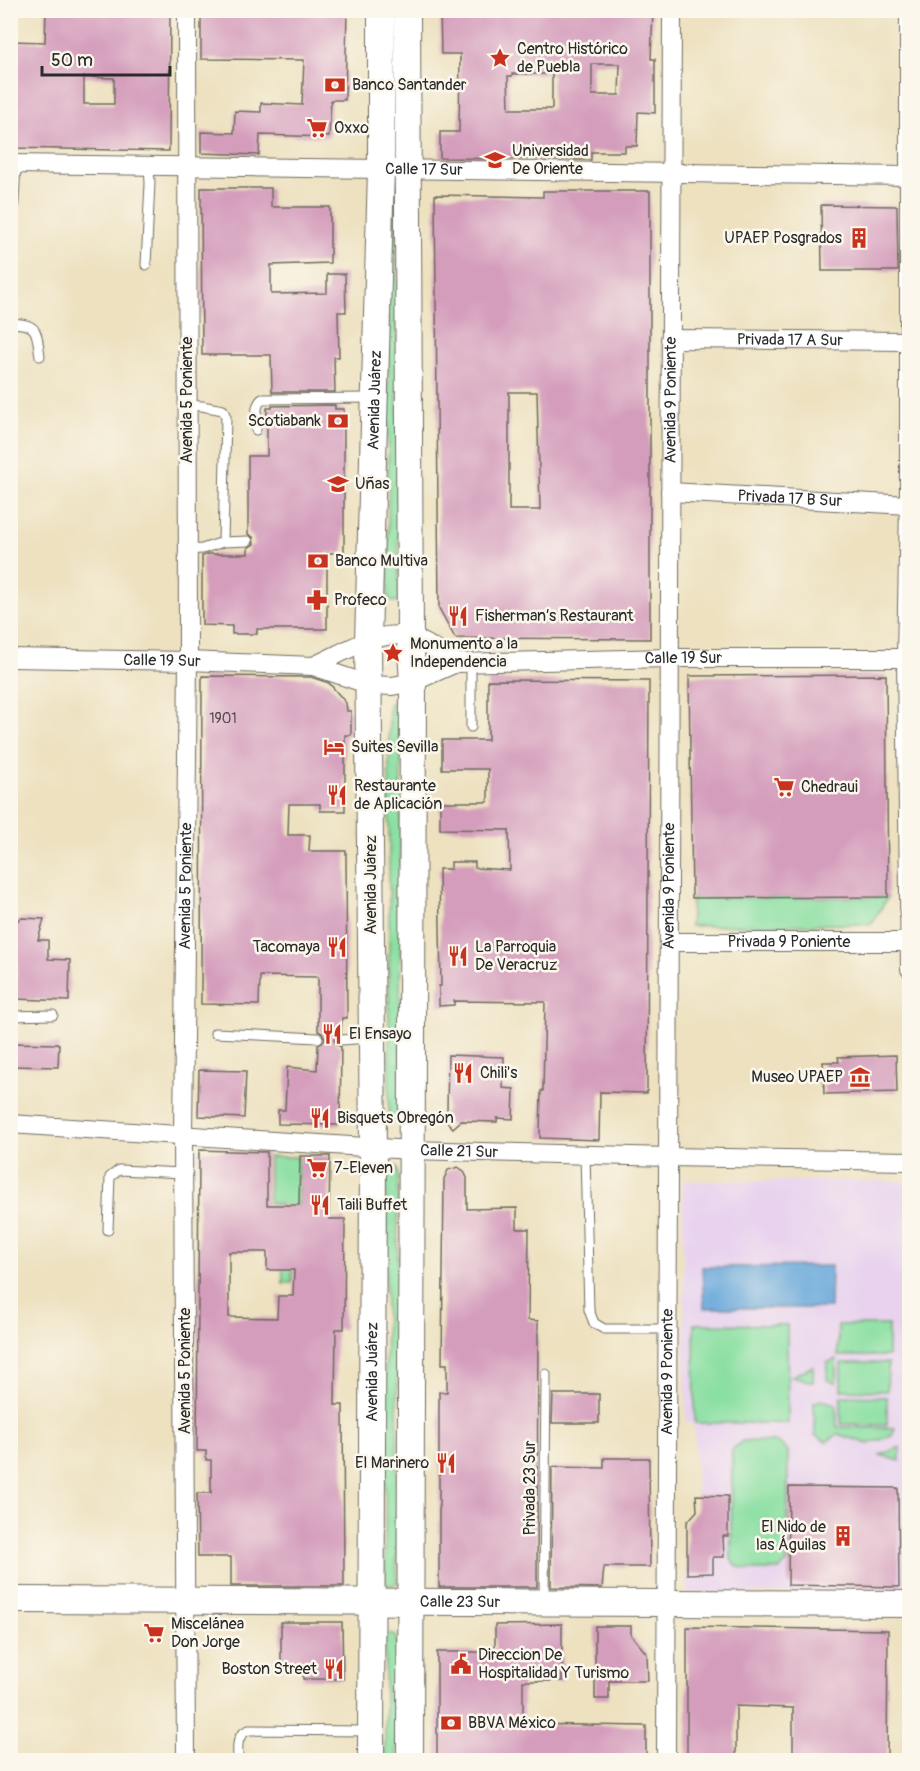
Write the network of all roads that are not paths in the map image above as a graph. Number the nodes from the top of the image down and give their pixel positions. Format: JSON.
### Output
{"nodes":[{"id":1,"x":187,"y":10,"type":"edge"},
{"id":2,"x":381,"y":10,"type":"edge"},
{"id":3,"x":407,"y":10,"type":"edge"},
{"id":4,"x":672,"y":10,"type":"edge"},
{"id":5,"x":909,"y":10,"type":"edge"},
{"id":6,"x":13,"y":164,"type":"edge"},
{"id":7,"x":148,"y":166,"type":"junction"},
{"id":8,"x":187,"y":166,"type":"junction"},
{"id":9,"x":381,"y":169,"type":"junction"},
{"id":10,"x":406,"y":169,"type":"junction"},
{"id":11,"x":671,"y":173,"type":"junction"},
{"id":12,"x":909,"y":176,"type":"edge"},
{"id":13,"x":147,"y":266,"type":"dead end"},
{"id":14,"x":10,"y":276,"type":"edge"},
{"id":15,"x":10,"y":323,"type":"edge"},
{"id":16,"x":670,"y":339,"type":"junction"},
{"id":17,"x":909,"y":341,"type":"edge"},
{"id":18,"x":40,"y":356,"type":"dead end"},
{"id":19,"x":375,"y":398,"type":"junction"},
{"id":20,"x":187,"y":405,"type":"junction"},
{"id":21,"x":256,"y":430,"type":"dead end"},
{"id":22,"x":670,"y":492,"type":"junction"},
{"id":23,"x":909,"y":505,"type":"edge"},
{"id":24,"x":248,"y":541,"type":"dead end"},
{"id":25,"x":223,"y":542,"type":"junction"},
{"id":26,"x":186,"y":550,"type":"junction"},
{"id":27,"x":410,"y":637,"type":"junction"},
{"id":28,"x":368,"y":641,"type":"junction"},
{"id":29,"x":10,"y":658,"type":"edge"},
{"id":30,"x":669,"y":658,"type":"junction"},
{"id":31,"x":908,"y":658,"type":"edge"},
{"id":32,"x":188,"y":661,"type":"junction"},
{"id":33,"x":464,"y":662,"type":"junction"},
{"id":34,"x":313,"y":666,"type":"junction"},
{"id":35,"x":413,"y":682,"type":"junction"},
{"id":36,"x":370,"y":685,"type":"junction"},
{"id":37,"x":471,"y":727,"type":"dead end"},
{"id":38,"x":669,"y":942,"type":"junction"},
{"id":39,"x":909,"y":942,"type":"edge"},
{"id":40,"x":909,"y":969,"type":"edge"},
{"id":41,"x":53,"y":1015,"type":"dead end"},
{"id":42,"x":10,"y":1016,"type":"edge"},
{"id":43,"x":215,"y":1033,"type":"dead end"},
{"id":44,"x":318,"y":1038,"type":"dead end"},
{"id":45,"x":372,"y":1038,"type":"junction"},
{"id":46,"x":341,"y":1040,"type":"dead end"},
{"id":47,"x":10,"y":1124,"type":"edge"},
{"id":48,"x":183,"y":1134,"type":"junction"},
{"id":49,"x":373,"y":1147,"type":"junction"},
{"id":50,"x":411,"y":1150,"type":"junction"},
{"id":51,"x":585,"y":1155,"type":"junction"},
{"id":52,"x":668,"y":1157,"type":"junction"},
{"id":53,"x":909,"y":1161,"type":"edge"},
{"id":54,"x":183,"y":1173,"type":"junction"},
{"id":55,"x":108,"y":1230,"type":"dead end"},
{"id":56,"x":667,"y":1329,"type":"junction"},
{"id":57,"x":546,"y":1374,"type":"dead end"},
{"id":58,"x":10,"y":1600,"type":"edge"},
{"id":59,"x":186,"y":1601,"type":"junction"},
{"id":60,"x":372,"y":1601,"type":"junction"},
{"id":61,"x":410,"y":1601,"type":"junction"},
{"id":62,"x":666,"y":1601,"type":"junction"},
{"id":63,"x":544,"y":1602,"type":"junction"},
{"id":64,"x":909,"y":1604,"type":"edge"},
{"id":65,"x":371,"y":1731,"type":"junction"},
{"id":66,"x":186,"y":1761,"type":"edge"},
{"id":67,"x":238,"y":1761,"type":"edge"},
{"id":68,"x":371,"y":1761,"type":"edge"},
{"id":69,"x":410,"y":1761,"type":"edge"},
{"id":70,"x":666,"y":1761,"type":"edge"}],
"edges":[{"from":1,"to":8,"type":"street","name":"Avenida 5 Poniente"},
{"from":2,"to":9,"type":"main road","name":"Avenida Juárez"},
{"from":3,"to":10,"type":"main road","name":"Avenida Juárez"},
{"from":4,"to":11,"type":"street","name":"Avenida 9 Poniente"},
{"from":5,"to":12,"type":"street"},
{"from":6,"to":7,"type":"street","name":"Calle 17 Sur"},
{"from":6,"to":14,"type":"lane"},
{"from":7,"to":8,"type":"street","name":"Calle 17 Sur"},
{"from":7,"to":13,"type":"lane"},
{"from":8,"to":9,"type":"street","name":"Calle 17 Sur"},
{"from":8,"to":20,"type":"street","name":"Avenida 5 Poniente"},
{"from":9,"to":10,"type":"street","name":"Calle 17 Sur"},
{"from":9,"to":19,"type":"main road","name":"Avenida Juárez"},
{"from":10,"to":11,"type":"street","name":"Calle 17 Sur"},
{"from":10,"to":27,"type":"main road","name":"Avenida Juárez"},
{"from":11,"to":12,"type":"street","name":"Calle 17 Sur"},
{"from":11,"to":16,"type":"street","name":"Avenida 9 Poniente"},
{"from":12,"to":17,"type":"street"},
{"from":15,"to":18,"type":"lane"},
{"from":16,"to":17,"type":"street","name":"Privada 17 A Sur"},
{"from":16,"to":22,"type":"street","name":"Avenida 9 Poniente"},
{"from":17,"to":23,"type":"street"},
{"from":19,"to":21,"type":"lane"},
{"from":19,"to":28,"type":"main road","name":"Avenida Juárez"},
{"from":20,"to":25,"type":"lane"},
{"from":20,"to":26,"type":"street","name":"Avenida 5 Poniente"},
{"from":22,"to":23,"type":"street","name":"Privada 17 B Sur"},
{"from":22,"to":30,"type":"street","name":"Avenida 9 Poniente"},
{"from":23,"to":31,"type":"street"},
{"from":24,"to":25,"type":"lane"},
{"from":25,"to":26,"type":"lane"},
{"from":26,"to":32,"type":"street","name":"Avenida 5 Poniente"},
{"from":27,"to":28,"type":"street","name":"Calle 19 Sur"},
{"from":27,"to":33,"type":"street","name":"Calle 19 Sur"},
{"from":27,"to":35,"type":"main road","name":"Avenida Juárez"},
{"from":28,"to":34,"type":"street","name":"Calle 19 Sur"},
{"from":28,"to":36,"type":"main road","name":"Avenida Juárez"},
{"from":29,"to":32,"type":"street","name":"Calle 19 Sur"},
{"from":30,"to":31,"type":"street","name":"Calle 19 Sur"},
{"from":30,"to":33,"type":"street","name":"Calle 19 Sur"},
{"from":30,"to":38,"type":"street","name":"Avenida 9 Poniente"},
{"from":31,"to":39,"type":"street"},
{"from":32,"to":34,"type":"street","name":"Calle 19 Sur"},
{"from":32,"to":48,"type":"street","name":"Avenida 5 Poniente"},
{"from":33,"to":35,"type":"street","name":"Calle 19 Sur"},
{"from":33,"to":37,"type":"lane"},
{"from":34,"to":36,"type":"street","name":"Calle 19 Sur"},
{"from":35,"to":36,"type":"street","name":"Calle 19 Sur"},
{"from":35,"to":50,"type":"main road","name":"Avenida Juárez"},
{"from":36,"to":45,"type":"main road","name":"Avenida Juárez"},
{"from":38,"to":39,"type":"street","name":"Privada 9 Poniente"},
{"from":38,"to":52,"type":"street","name":"Avenida 9 Poniente"},
{"from":39,"to":40,"type":"street"},
{"from":41,"to":42,"type":"lane"},
{"from":43,"to":44,"type":"lane"},
{"from":45,"to":46,"type":"lane"},
{"from":45,"to":49,"type":"main road","name":"Avenida Juárez"},
{"from":47,"to":48,"type":"street","name":"Calle 21 Sur"},
{"from":48,"to":49,"type":"street","name":"Calle 21 Sur"},
{"from":48,"to":54,"type":"street","name":"Avenida 5 Poniente"},
{"from":49,"to":50,"type":"street","name":"Calle 21 Sur"},
{"from":49,"to":60,"type":"main road","name":"Avenida Juárez"},
{"from":50,"to":51,"type":"street","name":"Calle 21 Sur"},
{"from":50,"to":61,"type":"main road","name":"Avenida Juárez"},
{"from":51,"to":52,"type":"street","name":"Calle 21 Sur"},
{"from":51,"to":56,"type":"lane"},
{"from":52,"to":53,"type":"street","name":"Calle 21 Sur"},
{"from":52,"to":56,"type":"street","name":"Avenida 9 Poniente"},
{"from":54,"to":55,"type":"lane"},
{"from":54,"to":59,"type":"street","name":"Avenida 5 Poniente"},
{"from":56,"to":62,"type":"street","name":"Avenida 9 Poniente"},
{"from":57,"to":63,"type":"lane","name":"Privada 23 Sur"},
{"from":58,"to":59,"type":"main road","name":"Calle 23 Sur"},
{"from":59,"to":60,"type":"main road","name":"Calle 23 Sur"},
{"from":59,"to":66,"type":"street","name":"Avenida 5 Poniente"},
{"from":60,"to":61,"type":"main road","name":"Calle 23 Sur"},
{"from":60,"to":65,"type":"main road","name":"Avenida Juárez"},
{"from":61,"to":63,"type":"main road","name":"Calle 23 Sur"},
{"from":61,"to":69,"type":"main road","name":"Avenida Juárez"},
{"from":62,"to":63,"type":"main road","name":"Calle 23 Sur"},
{"from":62,"to":64,"type":"main road","name":"Calle 23 Sur"},
{"from":62,"to":70,"type":"street","name":"Avenida 9 Poniente"},
{"from":65,"to":67,"type":"lane"},
{"from":65,"to":68,"type":"main road","name":"Avenida Juárez"}]}
